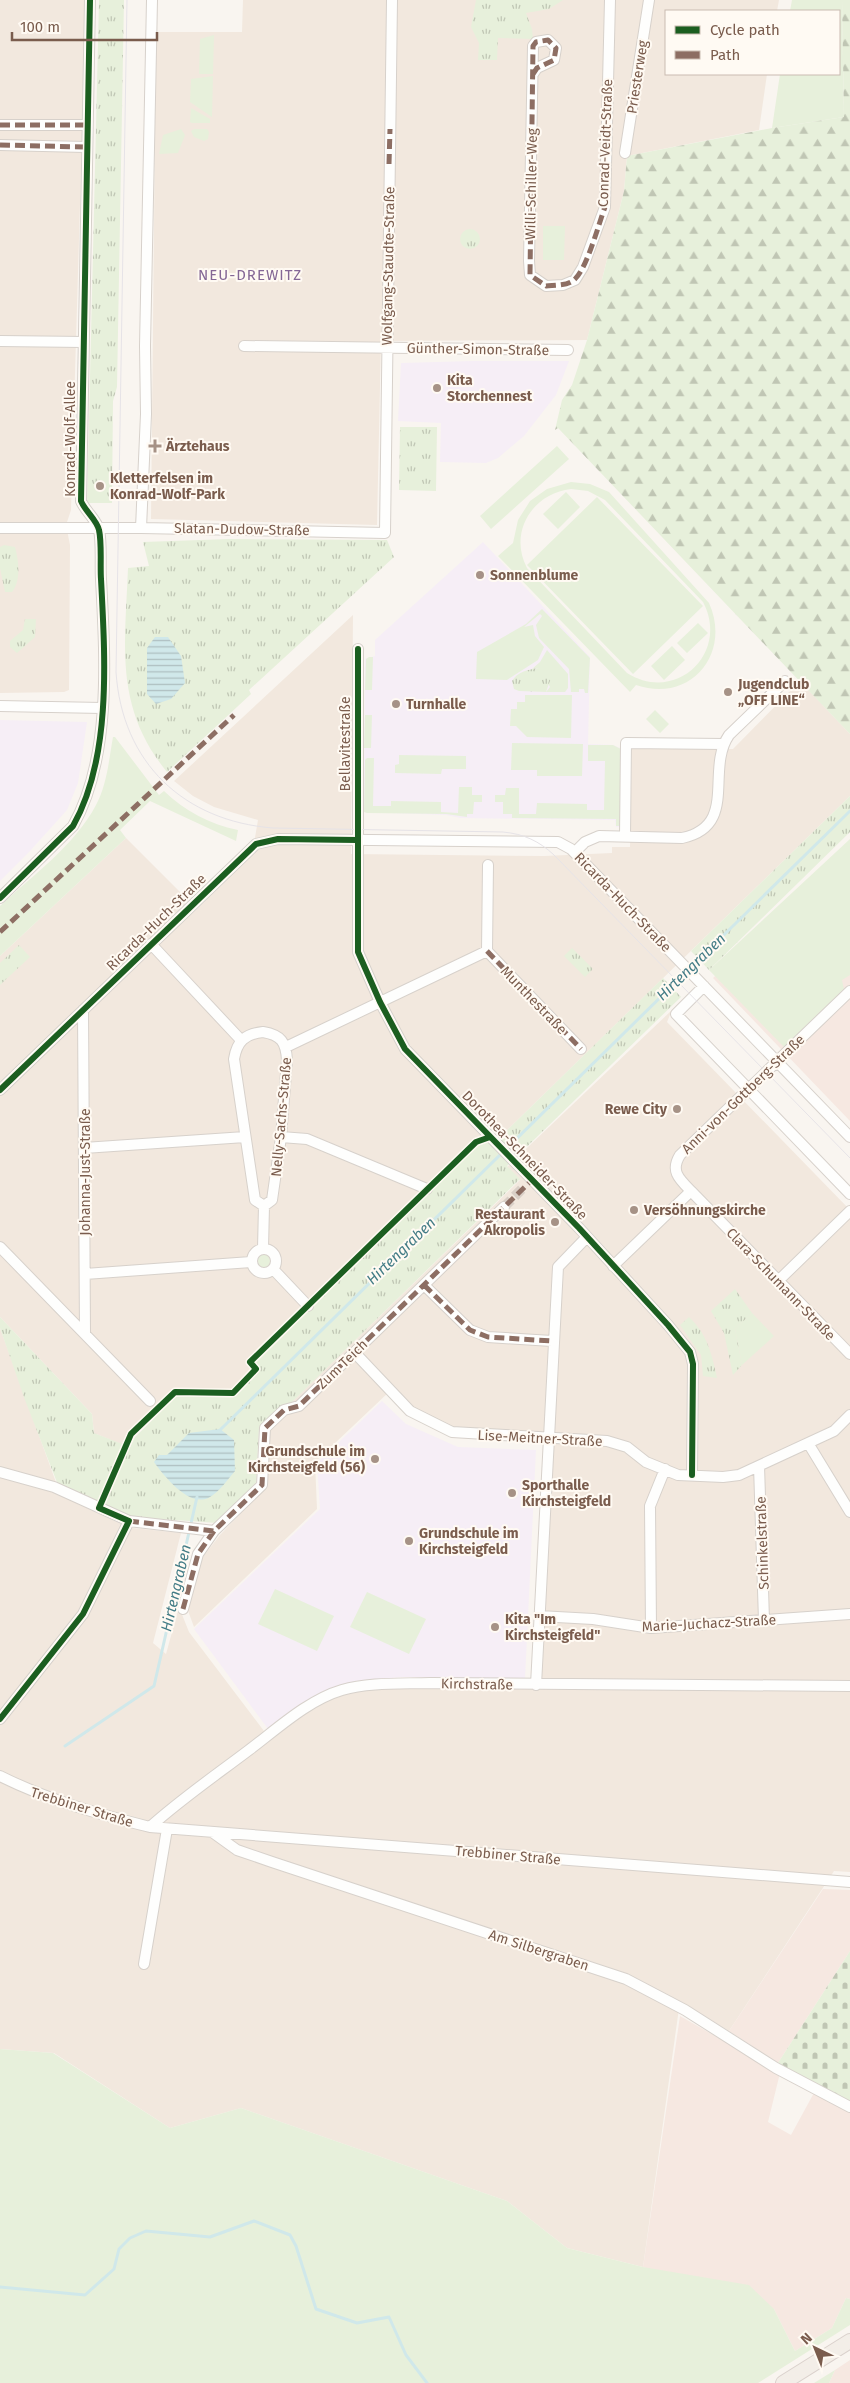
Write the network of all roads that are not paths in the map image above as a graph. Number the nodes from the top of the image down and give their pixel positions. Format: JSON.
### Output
{"nodes":[{"id":1,"x":90,"y":0,"type":"edge"},
{"id":2,"x":152,"y":0,"type":"edge"},
{"id":3,"x":392,"y":0,"type":"edge"},
{"id":4,"x":610,"y":0,"type":"edge"},
{"id":5,"x":649,"y":0,"type":"edge"},
{"id":6,"x":533,"y":74,"type":"dead end"},
{"id":7,"x":0,"y":125,"type":"edge"},
{"id":8,"x":87,"y":125,"type":"junction"},
{"id":9,"x":0,"y":145,"type":"edge"},
{"id":10,"x":86,"y":147,"type":"junction"},
{"id":11,"x":625,"y":153,"type":"dead end"},
{"id":12,"x":546,"y":286,"type":"joint"},
{"id":13,"x":0,"y":341,"type":"edge"},
{"id":14,"x":84,"y":342,"type":"junction"},
{"id":15,"x":244,"y":346,"type":"dead end"},
{"id":16,"x":387,"y":348,"type":"junction"},
{"id":17,"x":568,"y":350,"type":"dead end"},
{"id":18,"x":0,"y":528,"type":"edge"},
{"id":19,"x":141,"y":528,"type":"junction"},
{"id":20,"x":99,"y":529,"type":"junction"},
{"id":21,"x":385,"y":532,"type":"joint"},
{"id":22,"x":358,"y":649,"type":"dead end"},
{"id":23,"x":785,"y":681,"type":"dead end"},
{"id":24,"x":0,"y":706,"type":"edge"},
{"id":25,"x":102,"y":708,"type":"junction"},
{"id":26,"x":724,"y":744,"type":"junction"},
{"id":27,"x":625,"y":837,"type":"junction"},
{"id":28,"x":357,"y":840,"type":"junction"},
{"id":29,"x":574,"y":852,"type":"junction"},
{"id":30,"x":488,"y":865,"type":"dead end"},
{"id":31,"x":0,"y":898,"type":"edge"},
{"id":32,"x":151,"y":944,"type":"junction"},
{"id":33,"x":487,"y":951,"type":"junction"},
{"id":34,"x":704,"y":986,"type":"junction"},
{"id":35,"x":850,"y":991,"type":"edge"},
{"id":36,"x":380,"y":1002,"type":"junction"},
{"id":37,"x":83,"y":1010,"type":"junction"},
{"id":38,"x":240,"y":1039,"type":"junction"},
{"id":39,"x":286,"y":1047,"type":"junction"},
{"id":40,"x":581,"y":1049,"type":"dead end"},
{"id":41,"x":776,"y":1061,"type":"junction"},
{"id":42,"x":748,"y":1089,"type":"junction"},
{"id":43,"x":0,"y":1090,"type":"edge"},
{"id":44,"x":245,"y":1137,"type":"junction"},
{"id":45,"x":282,"y":1137,"type":"junction"},
{"id":46,"x":850,"y":1137,"type":"edge"},
{"id":47,"x":84,"y":1148,"type":"junction"},
{"id":48,"x":427,"y":1189,"type":"dead end"},
{"id":49,"x":691,"y":1191,"type":"junction"},
{"id":50,"x":850,"y":1194,"type":"edge"},
{"id":51,"x":264,"y":1206,"type":"junction"},
{"id":52,"x":504,"y":1207,"type":"tunnel mouth"},
{"id":53,"x":850,"y":1211,"type":"edge"},
{"id":54,"x":586,"y":1238,"type":"junction"},
{"id":55,"x":0,"y":1247,"type":"edge"},
{"id":56,"x":263,"y":1248,"type":"junction"},
{"id":57,"x":251,"y":1262,"type":"junction"},
{"id":58,"x":613,"y":1266,"type":"junction"},
{"id":59,"x":273,"y":1269,"type":"junction"},
{"id":60,"x":85,"y":1274,"type":"junction"},
{"id":61,"x":778,"y":1281,"type":"junction"},
{"id":62,"x":424,"y":1285,"type":"junction"},
{"id":63,"x":308,"y":1306,"type":"dead end"},
{"id":64,"x":85,"y":1334,"type":"junction"},
{"id":65,"x":552,"y":1341,"type":"junction"},
{"id":66,"x":355,"y":1353,"type":"junction"},
{"id":67,"x":850,"y":1354,"type":"edge"},
{"id":68,"x":150,"y":1401,"type":"dead end"},
{"id":69,"x":850,"y":1415,"type":"edge"},
{"id":70,"x":549,"y":1438,"type":"junction"},
{"id":71,"x":808,"y":1443,"type":"junction"},
{"id":72,"x":759,"y":1466,"type":"junction"},
{"id":73,"x":665,"y":1469,"type":"junction"},
{"id":74,"x":0,"y":1472,"type":"edge"},
{"id":75,"x":692,"y":1475,"type":"junction"},
{"id":76,"x":850,"y":1512,"type":"edge"},
{"id":77,"x":129,"y":1522,"type":"junction"},
{"id":78,"x":214,"y":1531,"type":"junction"},
{"id":79,"x":183,"y":1609,"type":"dead end"},
{"id":80,"x":850,"y":1614,"type":"edge"},
{"id":81,"x":539,"y":1616,"type":"junction"},
{"id":82,"x":764,"y":1620,"type":"junction"},
{"id":83,"x":651,"y":1628,"type":"junction"},
{"id":84,"x":536,"y":1685,"type":"junction"},
{"id":85,"x":850,"y":1686,"type":"edge"},
{"id":86,"x":0,"y":1719,"type":"edge"},
{"id":87,"x":0,"y":1776,"type":"edge"},
{"id":88,"x":150,"y":1827,"type":"junction"},
{"id":89,"x":167,"y":1829,"type":"junction"},
{"id":90,"x":211,"y":1832,"type":"junction"},
{"id":91,"x":850,"y":1882,"type":"edge"},
{"id":92,"x":144,"y":1964,"type":"dead end"},
{"id":93,"x":850,"y":2107,"type":"edge"},
{"id":94,"x":850,"y":2340,"type":"edge"},
{"id":95,"x":783,"y":2383,"type":"edge"}],
"edges":[{"from":1,"to":8,"type":"street","name":"Konrad-Wolf-Allee"},
{"from":2,"to":19,"type":"street"},
{"from":3,"to":16,"type":"street","name":"Wolfgang-Staudte-Straße"},
{"from":4,"to":12,"type":"street","name":"Conrad-Veidt-Straße"},
{"from":5,"to":11,"type":"street","name":"Priesterweg"},
{"from":6,"to":12,"type":"street","name":"Willi-Schiller-Weg"},
{"from":7,"to":8,"type":"street"},
{"from":8,"to":10,"type":"street","name":"Konrad-Wolf-Allee"},
{"from":9,"to":10,"type":"street"},
{"from":10,"to":14,"type":"street","name":"Konrad-Wolf-Allee"},
{"from":13,"to":14,"type":"street"},
{"from":14,"to":20,"type":"street","name":"Konrad-Wolf-Allee"},
{"from":15,"to":16,"type":"street","name":"Günther-Simon-Straße"},
{"from":16,"to":17,"type":"street","name":"Günther-Simon-Straße"},
{"from":16,"to":21,"type":"street","name":"Wolfgang-Staudte-Straße"},
{"from":18,"to":20,"type":"street","name":"Slatan-Dudow-Straße"},
{"from":19,"to":20,"type":"street","name":"Slatan-Dudow-Straße"},
{"from":19,"to":21,"type":"street","name":"Slatan-Dudow-Straße"},
{"from":20,"to":25,"type":"street","name":"Konrad-Wolf-Allee"},
{"from":22,"to":28,"type":"street","name":"Bellavitestraße"},
{"from":23,"to":26,"type":"street"},
{"from":24,"to":25,"type":"street"},
{"from":25,"to":31,"type":"street","name":"Konrad-Wolf-Allee"},
{"from":26,"to":27,"type":"street"},
{"from":26,"to":27,"type":"street"},
{"from":27,"to":29,"type":"street"},
{"from":28,"to":29,"type":"street","name":"Ricarda-Huch-Straße"},
{"from":28,"to":32,"type":"street","name":"Ricarda-Huch-Straße"},
{"from":28,"to":36,"type":"street","name":"Dorothea-Schneider-Straße"},
{"from":29,"to":34,"type":"street","name":"Ricarda-Huch-Straße"},
{"from":30,"to":33,"type":"street"},
{"from":32,"to":37,"type":"street","name":"Ricarda-Huch-Straße"},
{"from":32,"to":38,"type":"street"},
{"from":33,"to":36,"type":"street"},
{"from":33,"to":40,"type":"street","name":"Munthestraße"},
{"from":34,"to":41,"type":"street","name":"Ricarda-Huch-Straße"},
{"from":34,"to":42,"type":"street"},
{"from":35,"to":41,"type":"street","name":"Anni-von-Gottberg-Straße"},
{"from":36,"to":39,"type":"street"},
{"from":36,"to":54,"type":"street","name":"Dorothea-Schneider-Straße"},
{"from":37,"to":43,"type":"street","name":"Ricarda-Huch-Straße"},
{"from":37,"to":47,"type":"street","name":"Johanna-Just-Straße"},
{"from":38,"to":39,"type":"street","name":"Nelly-Sachs-Straße"},
{"from":38,"to":44,"type":"street","name":"Nelly-Sachs-Straße"},
{"from":39,"to":45,"type":"street","name":"Nelly-Sachs-Straße"},
{"from":41,"to":42,"type":"street","name":"Anni-von-Gottberg-Straße"},
{"from":41,"to":46,"type":"street","name":"Ricarda-Huch-Straße"},
{"from":42,"to":49,"type":"street","name":"Anni-von-Gottberg-Straße"},
{"from":42,"to":50,"type":"street"},
{"from":44,"to":47,"type":"street"},
{"from":44,"to":51,"type":"street","name":"Nelly-Sachs-Straße"},
{"from":45,"to":48,"type":"street"},
{"from":45,"to":51,"type":"street","name":"Nelly-Sachs-Straße"},
{"from":47,"to":60,"type":"street","name":"Johanna-Just-Straße"},
{"from":49,"to":58,"type":"street"},
{"from":49,"to":61,"type":"street","name":"Clara-Schumann-Straße"},
{"from":51,"to":56,"type":"street","name":"Nelly-Sachs-Straße"},
{"from":52,"to":62,"type":"street","name":"Zum Teich"},
{"from":53,"to":61,"type":"street"},
{"from":54,"to":58,"type":"street","name":"Dorothea-Schneider-Straße"},
{"from":54,"to":65,"type":"street"},
{"from":55,"to":64,"type":"street"},
{"from":56,"to":57,"type":"street"},
{"from":56,"to":59,"type":"street"},
{"from":57,"to":59,"type":"street"},
{"from":57,"to":60,"type":"street"},
{"from":58,"to":75,"type":"street","name":"Dorothea-Schneider-Straße"},
{"from":59,"to":63,"type":"street"},
{"from":60,"to":64,"type":"street","name":"Johanna-Just-Straße"},
{"from":61,"to":67,"type":"street","name":"Clara-Schumann-Straße"},
{"from":62,"to":65,"type":"street"},
{"from":62,"to":66,"type":"street","name":"Zum Teich"},
{"from":64,"to":68,"type":"street"},
{"from":65,"to":70,"type":"street"},
{"from":66,"to":70,"type":"street","name":"Lise-Meitner-Straße"},
{"from":66,"to":78,"type":"street","name":"Zum Teich"},
{"from":69,"to":71,"type":"street","name":"Lise-Meitner-Straße"},
{"from":70,"to":73,"type":"street","name":"Lise-Meitner-Straße"},
{"from":70,"to":81,"type":"street"},
{"from":71,"to":72,"type":"street","name":"Lise-Meitner-Straße"},
{"from":71,"to":76,"type":"street"},
{"from":72,"to":75,"type":"street","name":"Lise-Meitner-Straße"},
{"from":72,"to":82,"type":"street","name":"Schinkelstraße"},
{"from":73,"to":75,"type":"street","name":"Lise-Meitner-Straße"},
{"from":73,"to":83,"type":"street"},
{"from":74,"to":77,"type":"street"},
{"from":77,"to":78,"type":"street"},
{"from":77,"to":86,"type":"street"},
{"from":78,"to":79,"type":"street","name":"Zum Teich"},
{"from":80,"to":82,"type":"street","name":"Marie-Juchacz-Straße"},
{"from":81,"to":83,"type":"street","name":"Marie-Juchacz-Straße"},
{"from":81,"to":84,"type":"street"},
{"from":82,"to":83,"type":"street","name":"Marie-Juchacz-Straße"},
{"from":84,"to":85,"type":"street","name":"Kirchstraße"},
{"from":84,"to":88,"type":"street","name":"Kirchstraße"},
{"from":87,"to":88,"type":"street","name":"Trebbiner Straße"},
{"from":88,"to":89,"type":"street","name":"Trebbiner Straße"},
{"from":89,"to":90,"type":"street","name":"Trebbiner Straße"},
{"from":89,"to":92,"type":"street"},
{"from":90,"to":91,"type":"street","name":"Trebbiner Straße"},
{"from":90,"to":93,"type":"street","name":"Am Silbergraben"},
{"from":94,"to":95,"type":"main road"}]}
